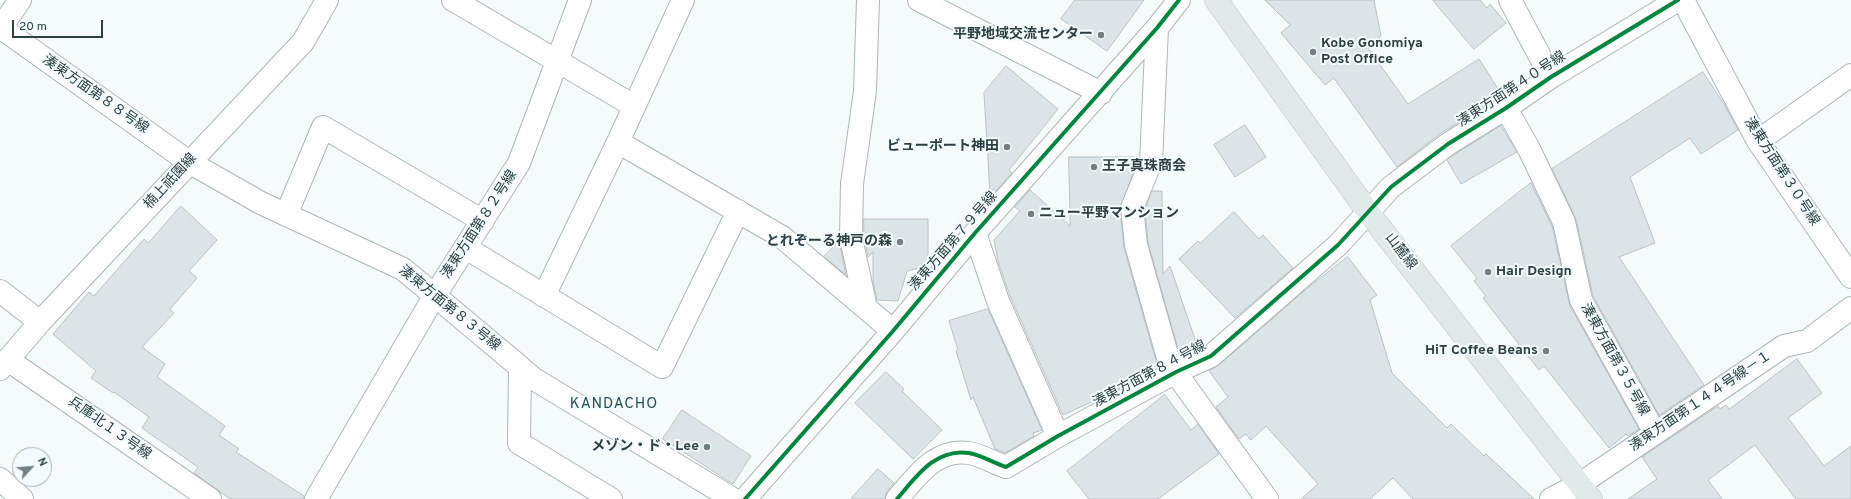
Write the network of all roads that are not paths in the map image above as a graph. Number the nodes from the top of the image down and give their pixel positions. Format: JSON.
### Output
{"nodes":[{"id":1,"x":20,"y":0,"type":"edge"},
{"id":2,"x":327,"y":0,"type":"edge"},
{"id":3,"x":454,"y":0,"type":"edge"},
{"id":4,"x":580,"y":0,"type":"edge"},
{"id":5,"x":683,"y":0,"type":"edge"},
{"id":6,"x":868,"y":0,"type":"edge"},
{"id":7,"x":919,"y":0,"type":"edge"},
{"id":8,"x":1179,"y":0,"type":"edge"},
{"id":9,"x":1216,"y":0,"type":"edge"},
{"id":10,"x":1510,"y":0,"type":"edge"},
{"id":11,"x":1678,"y":0,"type":"edge"},
{"id":12,"x":1683,"y":0,"type":"edge"},
{"id":13,"x":0,"y":28,"type":"edge"},
{"id":14,"x":1157,"y":28,"type":"junction"},
{"id":15,"x":557,"y":61,"type":"junction"},
{"id":16,"x":1851,"y":75,"type":"edge"},
{"id":17,"x":1550,"y":77,"type":"junction"},
{"id":18,"x":1101,"y":93,"type":"junction"},
{"id":19,"x":634,"y":106,"type":"junction"},
{"id":20,"x":1506,"y":108,"type":"junction"},
{"id":21,"x":1758,"y":141,"type":"junction"},
{"id":22,"x":618,"y":142,"type":"junction"},
{"id":23,"x":190,"y":162,"type":"junction"},
{"id":24,"x":738,"y":212,"type":"junction"},
{"id":25,"x":1368,"y":212,"type":"junction"},
{"id":26,"x":286,"y":215,"type":"junction"},
{"id":27,"x":483,"y":221,"type":"junction"},
{"id":28,"x":975,"y":233,"type":"junction"},
{"id":29,"x":466,"y":248,"type":"junction"},
{"id":30,"x":1851,"y":277,"type":"edge"},
{"id":31,"x":0,"y":291,"type":"edge"},
{"id":32,"x":436,"y":295,"type":"junction"},
{"id":33,"x":544,"y":296,"type":"junction"},
{"id":34,"x":866,"y":308,"type":"junction"},
{"id":35,"x":1851,"y":308,"type":"edge"},
{"id":36,"x":40,"y":322,"type":"junction"},
{"id":37,"x":893,"y":331,"type":"junction"},
{"id":38,"x":4,"y":364,"type":"edge"},
{"id":39,"x":520,"y":367,"type":"junction"},
{"id":40,"x":1176,"y":372,"type":"junction"},
{"id":41,"x":1655,"y":433,"type":"junction"},
{"id":42,"x":1058,"y":436,"type":"junction"},
{"id":43,"x":0,"y":479,"type":"edge"},
{"id":44,"x":1586,"y":491,"type":"edge"},
{"id":45,"x":22,"y":499,"type":"edge"},
{"id":46,"x":210,"y":499,"type":"edge"},
{"id":47,"x":316,"y":499,"type":"edge"},
{"id":48,"x":611,"y":499,"type":"edge"},
{"id":49,"x":733,"y":499,"type":"edge"},
{"id":50,"x":745,"y":499,"type":"edge"},
{"id":51,"x":897,"y":499,"type":"edge"},
{"id":52,"x":1267,"y":499,"type":"edge"},
{"id":53,"x":1551,"y":499,"type":"edge"}],
"edges":[{"from":1,"to":13,"type":"street"},
{"from":2,"to":23,"type":"street","name":"楠上祇園線"},
{"from":3,"to":15,"type":"street"},
{"from":4,"to":15,"type":"street","name":"湊東方面第８２号線"},
{"from":5,"to":19,"type":"street"},
{"from":6,"to":34,"type":"street"},
{"from":7,"to":18,"type":"street"},
{"from":8,"to":14,"type":"street","name":"湊東方面第７９号線"},
{"from":9,"to":25,"type":"main road","name":"山麓線"},
{"from":10,"to":17,"type":"street"},
{"from":11,"to":17,"type":"street","name":"湊東方面第４０号線"},
{"from":12,"to":21,"type":"street","name":"湊東方面第３０号線"},
{"from":13,"to":23,"type":"street","name":"湊東方面第８８号線"},
{"from":14,"to":18,"type":"street","name":"湊東方面第７９号線"},
{"from":14,"to":40,"type":"street"},
{"from":15,"to":19,"type":"street"},
{"from":15,"to":27,"type":"street","name":"湊東方面第８２号線"},
{"from":16,"to":21,"type":"street"},
{"from":17,"to":20,"type":"street","name":"湊東方面第４０号線"},
{"from":18,"to":28,"type":"street","name":"湊東方面第７９号線"},
{"from":19,"to":22,"type":"street"},
{"from":20,"to":25,"type":"street","name":"湊東方面第４０号線"},
{"from":20,"to":41,"type":"street","name":"湊東方面第３５号線"},
{"from":21,"to":30,"type":"street","name":"湊東方面第３０号線"},
{"from":22,"to":24,"type":"street"},
{"from":22,"to":33,"type":"street"},
{"from":23,"to":26,"type":"street","name":"湊東方面第８３号線"},
{"from":23,"to":36,"type":"street","name":"楠上祇園線"},
{"from":24,"to":33,"type":"street"},
{"from":24,"to":34,"type":"street"},
{"from":25,"to":40,"type":"street","name":"湊東方面第８４号線"},
{"from":25,"to":44,"type":"main road","name":"山麓線"},
{"from":26,"to":27,"type":"street"},
{"from":26,"to":32,"type":"street","name":"湊東方面第８３号線"},
{"from":27,"to":29,"type":"street","name":"湊東方面第８２号線"},
{"from":28,"to":37,"type":"street","name":"湊東方面第７９号線"},
{"from":28,"to":42,"type":"street"},
{"from":29,"to":32,"type":"street","name":"湊東方面第８２号線"},
{"from":29,"to":33,"type":"street"},
{"from":31,"to":36,"type":"street"},
{"from":32,"to":39,"type":"street","name":"湊東方面第８３号線"},
{"from":32,"to":47,"type":"street","name":"湊東方面第８２号線"},
{"from":34,"to":37,"type":"street"},
{"from":35,"to":41,"type":"street","name":"湊東方面第１４４号線－１"},
{"from":36,"to":38,"type":"street","name":"楠上祇園線"},
{"from":37,"to":50,"type":"street","name":"湊東方面第７９号線"},
{"from":38,"to":46,"type":"street","name":"兵庫北１３号線"},
{"from":39,"to":48,"type":"street"},
{"from":39,"to":49,"type":"street","name":"湊東方面第８３号線"},
{"from":40,"to":42,"type":"street","name":"湊東方面第８４号線"},
{"from":40,"to":52,"type":"street"},
{"from":41,"to":44,"type":"street","name":"湊東方面第１４４号線－１"},
{"from":42,"to":51,"type":"street","name":"湊東方面第８４号線"},
{"from":43,"to":45,"type":"street"},
{"from":44,"to":53,"type":"street","name":"湊東方面第１４４号線－１"}]}
